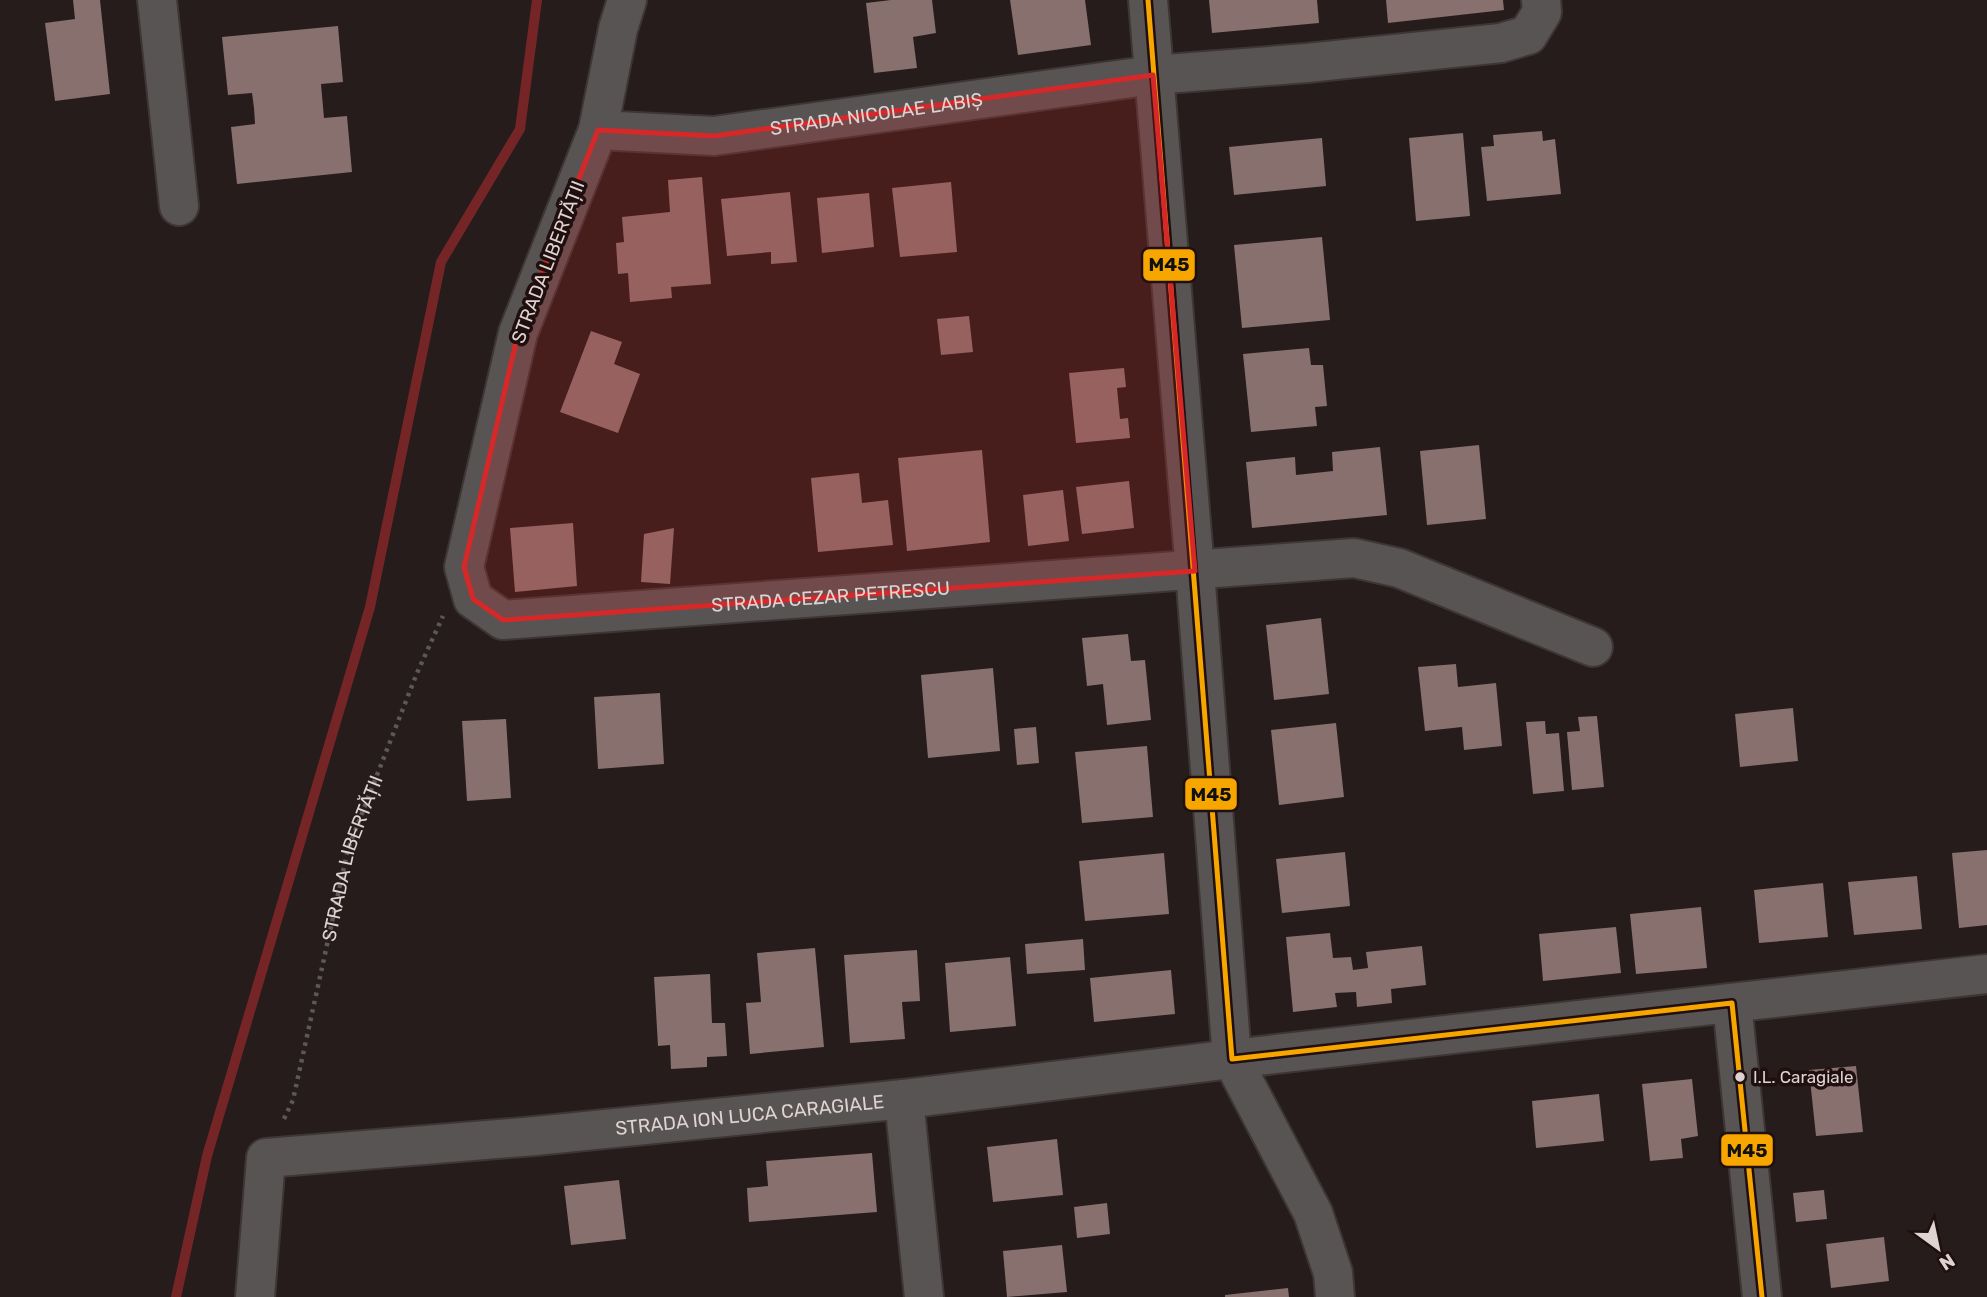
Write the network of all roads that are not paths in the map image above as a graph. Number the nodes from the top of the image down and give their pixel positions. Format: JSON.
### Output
{"nodes":[{"id":1,"x":157,"y":0,"type":"edge"},
{"id":2,"x":628,"y":0,"type":"edge"},
{"id":3,"x":1148,"y":0,"type":"edge"},
{"id":4,"x":1541,"y":0,"type":"edge"},
{"id":5,"x":1153,"y":75,"type":"junction"},
{"id":6,"x":598,"y":131,"type":"junction"},
{"id":7,"x":179,"y":206,"type":"dead end"},
{"id":8,"x":1195,"y":571,"type":"junction"},
{"id":9,"x":469,"y":583,"type":"joint"},
{"id":10,"x":1593,"y":647,"type":"dead end"},
{"id":11,"x":1987,"y":975,"type":"edge"},
{"id":12,"x":1732,"y":1003,"type":"junction"},
{"id":13,"x":1231,"y":1059,"type":"junction"},
{"id":14,"x":904,"y":1099,"type":"junction"},
{"id":15,"x":255,"y":1297,"type":"edge"},
{"id":16,"x":924,"y":1297,"type":"edge"},
{"id":17,"x":1335,"y":1297,"type":"edge"},
{"id":18,"x":1762,"y":1297,"type":"edge"}],
"edges":[{"from":1,"to":7,"type":"street"},
{"from":2,"to":6,"type":"street","name":"STRADA LIBERTĂȚII"},
{"from":3,"to":5,"type":"street"},
{"from":4,"to":5,"type":"street","name":"STRADA NICOLAE LABIȘ"},
{"from":5,"to":6,"type":"street","name":"STRADA NICOLAE LABIȘ"},
{"from":5,"to":8,"type":"street"},
{"from":6,"to":9,"type":"street","name":"STRADA LIBERTĂȚII"},
{"from":8,"to":9,"type":"street","name":"STRADA CEZAR PETRESCU"},
{"from":8,"to":10,"type":"street","name":"STRADA CEZAR PETRESCU"},
{"from":8,"to":13,"type":"street"},
{"from":11,"to":12,"type":"street","name":"STRADA ION LUCA CARAGIALE"},
{"from":12,"to":13,"type":"street","name":"STRADA ION LUCA CARAGIALE"},
{"from":12,"to":18,"type":"street"},
{"from":13,"to":14,"type":"street","name":"STRADA ION LUCA CARAGIALE"},
{"from":13,"to":17,"type":"street"},
{"from":14,"to":15,"type":"street","name":"STRADA ION LUCA CARAGIALE"},
{"from":14,"to":16,"type":"street"}]}
